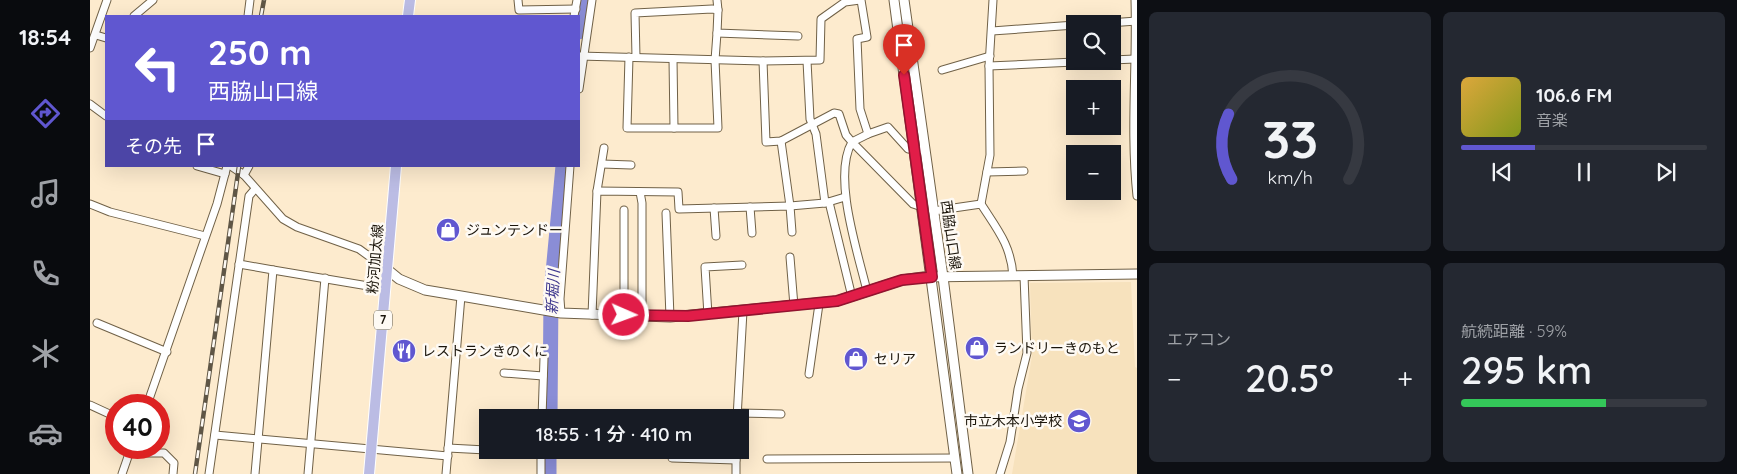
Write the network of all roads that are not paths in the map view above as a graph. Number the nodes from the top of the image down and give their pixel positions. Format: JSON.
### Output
{"nodes":[{"id":1,"x":106,"y":0,"type":"edge"},
{"id":2,"x":153,"y":0,"type":"edge"},
{"id":3,"x":250,"y":0,"type":"edge"},
{"id":4,"x":410,"y":0,"type":"edge"},
{"id":5,"x":518,"y":0,"type":"edge"},
{"id":6,"x":577,"y":0,"type":"edge"},
{"id":7,"x":592,"y":0,"type":"edge"},
{"id":8,"x":717,"y":0,"type":"edge"},
{"id":9,"x":861,"y":0,"type":"edge"},
{"id":10,"x":894,"y":0,"type":"edge"},
{"id":11,"x":904,"y":0,"type":"edge"},
{"id":12,"x":993,"y":0,"type":"edge"},
{"id":13,"x":845,"y":1,"type":"edge"},
{"id":14,"x":1136,"y":2,"type":"edge"},
{"id":15,"x":718,"y":10,"type":"junction"},
{"id":16,"x":575,"y":13,"type":"edge"},
{"id":17,"x":135,"y":15,"type":"edge"},
{"id":18,"x":248,"y":15,"type":"edge"},
{"id":19,"x":408,"y":15,"type":"edge"},
{"id":20,"x":1137,"y":21,"type":"edge"},
{"id":21,"x":1121,"y":22,"type":"edge"},
{"id":22,"x":1066,"y":26,"type":"edge"},
{"id":23,"x":992,"y":31,"type":"junction"},
{"id":24,"x":717,"y":33,"type":"junction"},
{"id":25,"x":96,"y":35,"type":"junction"},
{"id":26,"x":798,"y":36,"type":"dead end"},
{"id":27,"x":105,"y":38,"type":"edge"},
{"id":28,"x":90,"y":48,"type":"edge"},
{"id":29,"x":1136,"y":55,"type":"edge"},
{"id":30,"x":581,"y":56,"type":"edge"},
{"id":31,"x":990,"y":56,"type":"junction"},
{"id":32,"x":633,"y":57,"type":"junction"},
{"id":33,"x":1121,"y":58,"type":"edge"},
{"id":34,"x":673,"y":59,"type":"junction"},
{"id":35,"x":715,"y":60,"type":"junction"},
{"id":36,"x":808,"y":61,"type":"junction"},
{"id":37,"x":763,"y":62,"type":"junction"},
{"id":38,"x":1066,"y":62,"type":"edge"},
{"id":39,"x":989,"y":66,"type":"junction"},
{"id":40,"x":942,"y":70,"type":"dead end"},
{"id":41,"x":580,"y":72,"type":"edge"},
{"id":42,"x":90,"y":104,"type":"edge"},
{"id":43,"x":105,"y":115,"type":"edge"},
{"id":44,"x":812,"y":125,"type":"junction"},
{"id":45,"x":674,"y":128,"type":"junction"},
{"id":46,"x":868,"y":134,"type":"junction"},
{"id":47,"x":1136,"y":136,"type":"edge"},
{"id":48,"x":782,"y":141,"type":"junction"},
{"id":49,"x":852,"y":142,"type":"junction"},
{"id":50,"x":604,"y":148,"type":"dead end"},
{"id":51,"x":924,"y":150,"type":"junction"},
{"id":52,"x":914,"y":151,"type":"junction"},
{"id":53,"x":602,"y":164,"type":"junction"},
{"id":54,"x":631,"y":165,"type":"dead end"},
{"id":55,"x":200,"y":167,"type":"edge"},
{"id":56,"x":227,"y":167,"type":"edge"},
{"id":57,"x":232,"y":167,"type":"edge"},
{"id":58,"x":248,"y":167,"type":"edge"},
{"id":59,"x":396,"y":167,"type":"edge"},
{"id":60,"x":570,"y":167,"type":"edge"},
{"id":61,"x":1024,"y":171,"type":"dead end"},
{"id":62,"x":987,"y":172,"type":"junction"},
{"id":63,"x":225,"y":174,"type":"junction"},
{"id":64,"x":244,"y":175,"type":"junction"},
{"id":65,"x":255,"y":189,"type":"junction"},
{"id":66,"x":597,"y":191,"type":"junction"},
{"id":67,"x":640,"y":192,"type":"junction"},
{"id":68,"x":1137,"y":196,"type":"edge"},
{"id":69,"x":845,"y":197,"type":"junction"},
{"id":70,"x":827,"y":202,"type":"junction"},
{"id":71,"x":90,"y":204,"type":"edge"},
{"id":72,"x":981,"y":204,"type":"junction"},
{"id":73,"x":790,"y":206,"type":"junction"},
{"id":74,"x":750,"y":207,"type":"junction"},
{"id":75,"x":922,"y":207,"type":"junction"},
{"id":76,"x":714,"y":208,"type":"junction"},
{"id":77,"x":624,"y":210,"type":"dead end"},
{"id":78,"x":933,"y":211,"type":"junction"},
{"id":79,"x":666,"y":213,"type":"dead end"},
{"id":80,"x":792,"y":232,"type":"dead end"},
{"id":81,"x":752,"y":234,"type":"dead end"},
{"id":82,"x":205,"y":236,"type":"junction"},
{"id":83,"x":716,"y":236,"type":"dead end"},
{"id":84,"x":790,"y":257,"type":"dead end"},
{"id":85,"x":239,"y":264,"type":"junction"},
{"id":86,"x":742,"y":265,"type":"dead end"},
{"id":87,"x":273,"y":270,"type":"junction"},
{"id":88,"x":388,"y":270,"type":"junction"},
{"id":89,"x":1137,"y":274,"type":"edge"},
{"id":90,"x":1013,"y":276,"type":"junction"},
{"id":91,"x":1024,"y":276,"type":"junction"},
{"id":92,"x":932,"y":277,"type":"junction"},
{"id":93,"x":943,"y":277,"type":"junction"},
{"id":94,"x":325,"y":278,"type":"junction"},
{"id":95,"x":386,"y":288,"type":"junction"},
{"id":96,"x":867,"y":291,"type":"junction"},
{"id":97,"x":461,"y":296,"type":"junction"},
{"id":98,"x":852,"y":297,"type":"junction"},
{"id":99,"x":819,"y":304,"type":"junction"},
{"id":100,"x":794,"y":306,"type":"junction"},
{"id":101,"x":743,"y":311,"type":"junction"},
{"id":102,"x":560,"y":312,"type":"junction"},
{"id":103,"x":592,"y":315,"type":"junction"},
{"id":104,"x":624,"y":315,"type":"junction"},
{"id":105,"x":708,"y":315,"type":"junction"},
{"id":106,"x":642,"y":316,"type":"junction"},
{"id":107,"x":670,"y":317,"type":"junction"},
{"id":108,"x":97,"y":323,"type":"dead end"},
{"id":109,"x":167,"y":352,"type":"junction"},
{"id":110,"x":544,"y":358,"type":"dead end"},
{"id":111,"x":504,"y":373,"type":"dead end"},
{"id":112,"x":809,"y":374,"type":"dead end"},
{"id":113,"x":543,"y":376,"type":"junction"},
{"id":114,"x":151,"y":394,"type":"edge"},
{"id":115,"x":90,"y":405,"type":"edge"},
{"id":116,"x":542,"y":409,"type":"edge"},
{"id":117,"x":738,"y":409,"type":"edge"},
{"id":118,"x":105,"y":412,"type":"edge"},
{"id":119,"x":781,"y":414,"type":"dead end"},
{"id":120,"x":749,"y":415,"type":"edge"},
{"id":121,"x":214,"y":435,"type":"junction"},
{"id":122,"x":258,"y":439,"type":"junction"},
{"id":123,"x":310,"y":444,"type":"junction"},
{"id":124,"x":371,"y":450,"type":"junction"},
{"id":125,"x":448,"y":452,"type":"junction"},
{"id":126,"x":479,"y":452,"type":"edge"},
{"id":127,"x":955,"y":458,"type":"junction"},
{"id":128,"x":127,"y":459,"type":"edge"},
{"id":129,"x":170,"y":459,"type":"edge"},
{"id":130,"x":541,"y":459,"type":"edge"},
{"id":131,"x":704,"y":459,"type":"edge"},
{"id":132,"x":767,"y":459,"type":"dead end"},
{"id":133,"x":736,"y":460,"type":"joint"},
{"id":134,"x":122,"y":474,"type":"edge"},
{"id":135,"x":173,"y":474,"type":"edge"},
{"id":136,"x":208,"y":474,"type":"edge"},
{"id":137,"x":255,"y":474,"type":"edge"},
{"id":138,"x":308,"y":474,"type":"edge"},
{"id":139,"x":369,"y":474,"type":"edge"},
{"id":140,"x":446,"y":474,"type":"edge"},
{"id":141,"x":540,"y":474,"type":"edge"},
{"id":142,"x":736,"y":474,"type":"edge"},
{"id":143,"x":957,"y":474,"type":"edge"},
{"id":144,"x":968,"y":474,"type":"edge"},
{"id":145,"x":1000,"y":474,"type":"edge"}],
"edges":[{"from":1,"to":25,"type":"street"},
{"from":2,"to":17,"type":"street"},
{"from":3,"to":18,"type":"street"},
{"from":4,"to":19,"type":"main road"},
{"from":5,"to":16,"type":"street"},
{"from":6,"to":16,"type":"street"},
{"from":7,"to":30,"type":"street"},
{"from":8,"to":15,"type":"street"},
{"from":9,"to":13,"type":"street"},
{"from":9,"to":46,"type":"street"},
{"from":10,"to":52,"type":"street","name":"西脇山口線"},
{"from":11,"to":51,"type":"street","name":"西脇山口線"},
{"from":12,"to":23,"type":"street"},
{"from":13,"to":36,"type":"street"},
{"from":14,"to":20,"type":"street"},
{"from":15,"to":24,"type":"street"},
{"from":15,"to":32,"type":"street"},
{"from":20,"to":21,"type":"street"},
{"from":20,"to":29,"type":"street"},
{"from":22,"to":23,"type":"street"},
{"from":23,"to":31,"type":"street"},
{"from":24,"to":26,"type":"street"},
{"from":24,"to":35,"type":"street"},
{"from":25,"to":27,"type":"street"},
{"from":25,"to":28,"type":"street"},
{"from":29,"to":33,"type":"street"},
{"from":29,"to":47,"type":"street"},
{"from":30,"to":32,"type":"street"},
{"from":30,"to":41,"type":"street"},
{"from":31,"to":39,"type":"street"},
{"from":31,"to":40,"type":"street"},
{"from":32,"to":34,"type":"street"},
{"from":32,"to":45,"type":"street"},
{"from":34,"to":35,"type":"street"},
{"from":34,"to":45,"type":"street"},
{"from":35,"to":37,"type":"street"},
{"from":35,"to":45,"type":"street"},
{"from":36,"to":37,"type":"street"},
{"from":36,"to":44,"type":"street"},
{"from":37,"to":48,"type":"street"},
{"from":38,"to":39,"type":"street"},
{"from":39,"to":62,"type":"street"},
{"from":42,"to":43,"type":"street"},
{"from":44,"to":48,"type":"street"},
{"from":44,"to":49,"type":"street"},
{"from":44,"to":70,"type":"street"},
{"from":46,"to":49,"type":"street"},
{"from":46,"to":52,"type":"street"},
{"from":47,"to":68,"type":"street"},
{"from":48,"to":73,"type":"street"},
{"from":49,"to":69,"type":"street"},
{"from":49,"to":75,"type":"street"},
{"from":50,"to":53,"type":"street"},
{"from":51,"to":52,"type":"street"},
{"from":51,"to":78,"type":"street","name":"西脇山口線"},
{"from":52,"to":75,"type":"street","name":"西脇山口線"},
{"from":53,"to":54,"type":"street"},
{"from":53,"to":66,"type":"street"},
{"from":55,"to":63,"type":"street"},
{"from":56,"to":63,"type":"street"},
{"from":57,"to":64,"type":"street"},
{"from":58,"to":64,"type":"street"},
{"from":59,"to":88,"type":"main road","name":"粉河加太線","number":"7"},
{"from":60,"to":102,"type":"street"},
{"from":61,"to":62,"type":"street"},
{"from":62,"to":72,"type":"street"},
{"from":63,"to":82,"type":"street"},
{"from":64,"to":65,"type":"street"},
{"from":65,"to":85,"type":"street"},
{"from":65,"to":88,"type":"street"},
{"from":66,"to":67,"type":"street"},
{"from":66,"to":103,"type":"street"},
{"from":67,"to":76,"type":"street"},
{"from":67,"to":106,"type":"street"},
{"from":69,"to":70,"type":"street"},
{"from":69,"to":96,"type":"street"},
{"from":70,"to":73,"type":"street"},
{"from":70,"to":98,"type":"street"},
{"from":71,"to":82,"type":"street"},
{"from":72,"to":78,"type":"street"},
{"from":72,"to":90,"type":"street"},
{"from":73,"to":74,"type":"street"},
{"from":73,"to":80,"type":"street"},
{"from":74,"to":76,"type":"street"},
{"from":74,"to":81,"type":"street"},
{"from":75,"to":92,"type":"street","name":"西脇山口線"},
{"from":76,"to":83,"type":"street"},
{"from":77,"to":104,"type":"street"},
{"from":78,"to":93,"type":"street","name":"西脇山口線"},
{"from":79,"to":107,"type":"street"},
{"from":82,"to":109,"type":"street"},
{"from":84,"to":100,"type":"street"},
{"from":85,"to":87,"type":"street"},
{"from":85,"to":121,"type":"street"},
{"from":86,"to":105,"type":"street"},
{"from":87,"to":94,"type":"street"},
{"from":87,"to":122,"type":"street"},
{"from":88,"to":95,"type":"main road","name":"粉河加太線","number":"7"},
{"from":88,"to":97,"type":"street"},
{"from":89,"to":91,"type":"street"},
{"from":90,"to":91,"type":"street"},
{"from":90,"to":93,"type":"street"},
{"from":91,"to":145,"type":"street"},
{"from":92,"to":93,"type":"street"},
{"from":92,"to":96,"type":"street"},
{"from":92,"to":127,"type":"street","name":"西脇山口線"},
{"from":93,"to":144,"type":"street","name":"西脇山口線"},
{"from":94,"to":95,"type":"street"},
{"from":94,"to":123,"type":"street"},
{"from":95,"to":124,"type":"main road","name":"粉河加太線","number":"7"},
{"from":96,"to":98,"type":"street"},
{"from":97,"to":102,"type":"street"},
{"from":97,"to":125,"type":"street"},
{"from":98,"to":99,"type":"street"},
{"from":99,"to":100,"type":"street"},
{"from":99,"to":112,"type":"street"},
{"from":100,"to":101,"type":"street"},
{"from":101,"to":105,"type":"street"},
{"from":101,"to":117,"type":"street"},
{"from":102,"to":103,"type":"street"},
{"from":103,"to":104,"type":"street"},
{"from":104,"to":106,"type":"street"},
{"from":105,"to":107,"type":"street"},
{"from":106,"to":107,"type":"street"},
{"from":108,"to":109,"type":"street"},
{"from":109,"to":114,"type":"street"},
{"from":110,"to":113,"type":"street"},
{"from":111,"to":113,"type":"street"},
{"from":113,"to":116,"type":"street"},
{"from":115,"to":118,"type":"street"},
{"from":119,"to":120,"type":"street"},
{"from":121,"to":122,"type":"street"},
{"from":121,"to":136,"type":"street"},
{"from":122,"to":123,"type":"street"},
{"from":122,"to":137,"type":"street"},
{"from":123,"to":124,"type":"street"},
{"from":123,"to":138,"type":"street"},
{"from":124,"to":125,"type":"street"},
{"from":124,"to":139,"type":"main road","name":"粉河加太線","number":"7"},
{"from":125,"to":126,"type":"street"},
{"from":125,"to":140,"type":"street"},
{"from":127,"to":132,"type":"street"},
{"from":127,"to":143,"type":"street","name":"西脇山口線"},
{"from":128,"to":134,"type":"street"},
{"from":129,"to":135,"type":"street"},
{"from":130,"to":141,"type":"street"},
{"from":131,"to":133,"type":"street"},
{"from":133,"to":142,"type":"street"}]}
